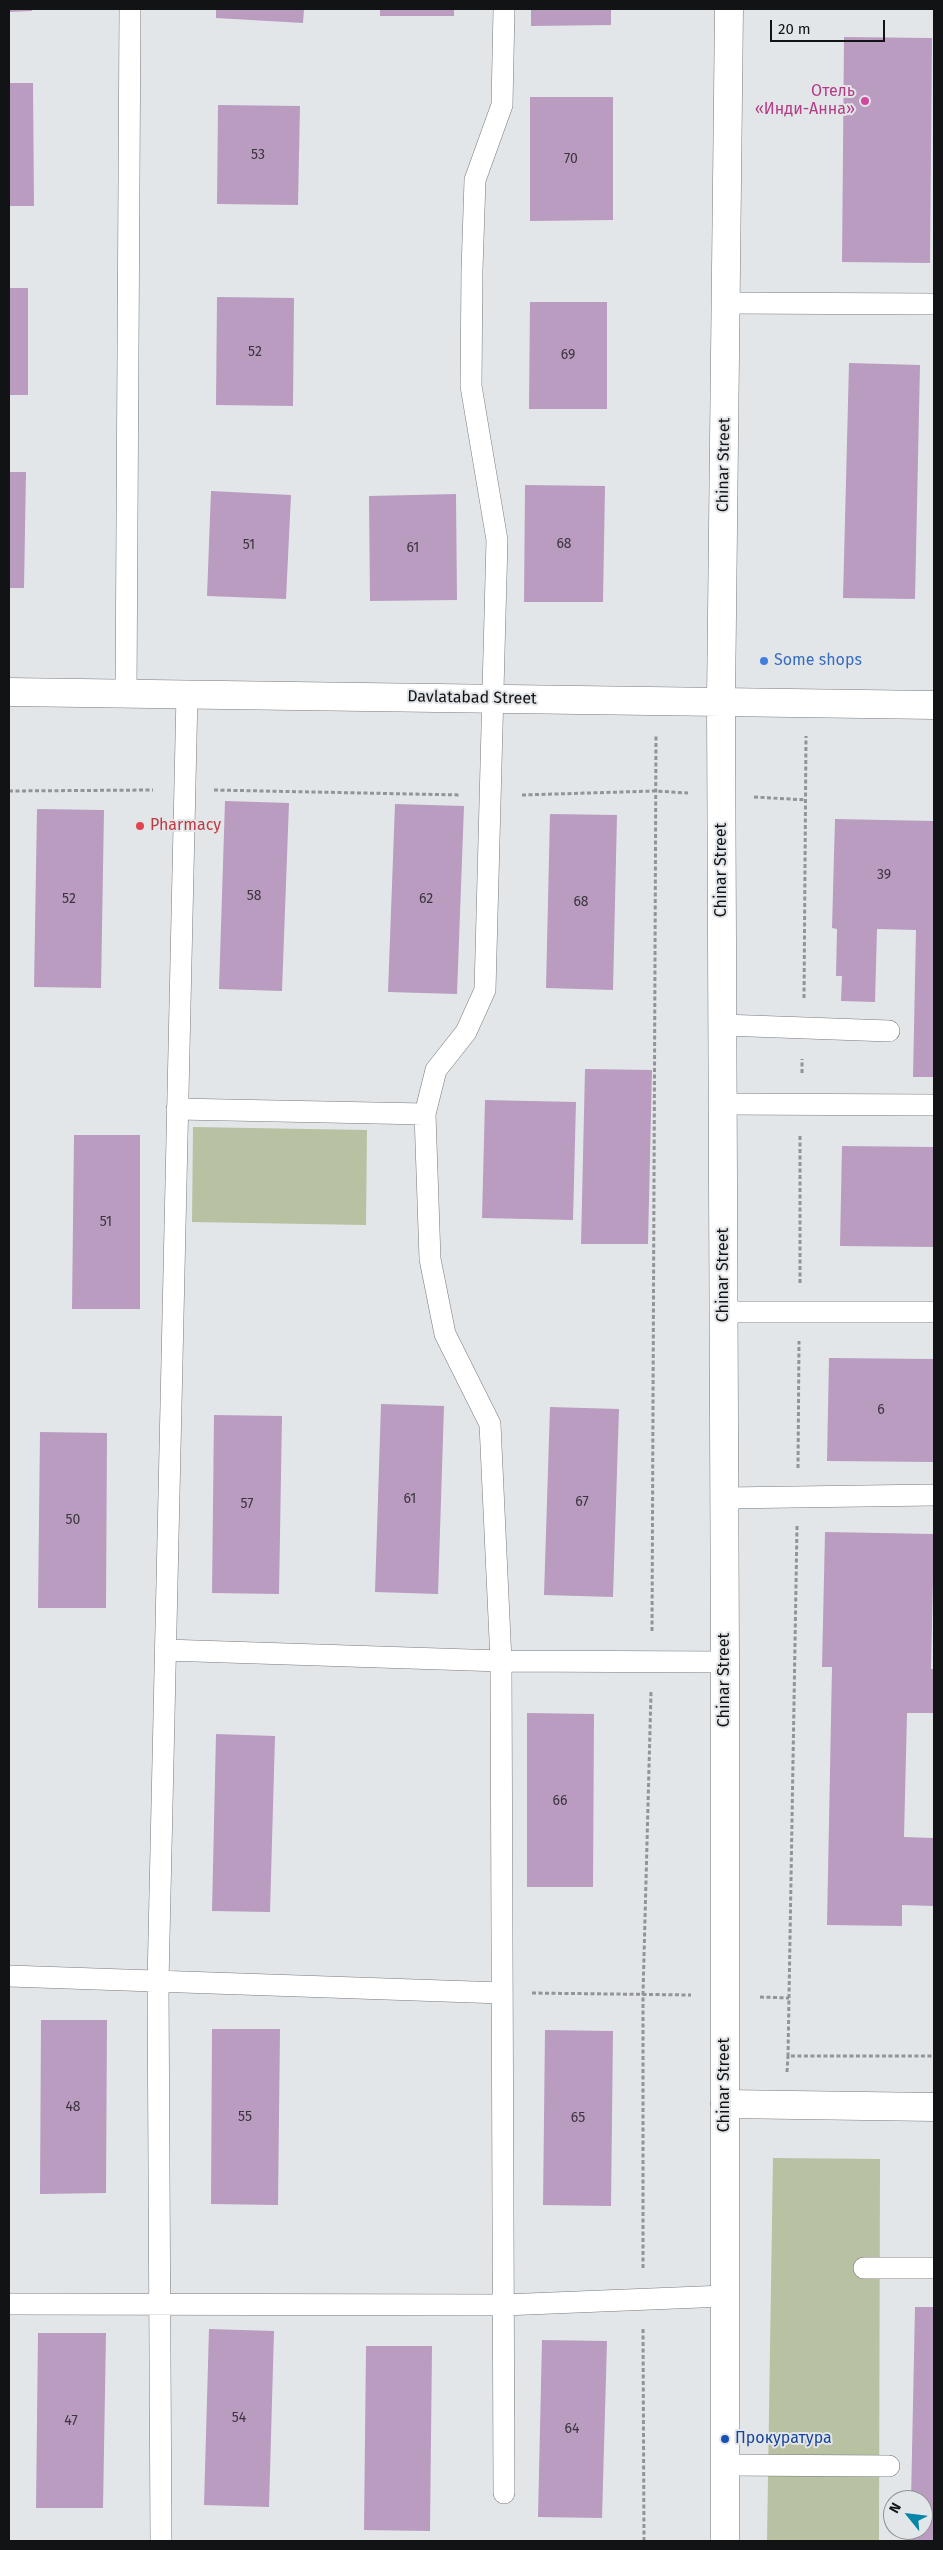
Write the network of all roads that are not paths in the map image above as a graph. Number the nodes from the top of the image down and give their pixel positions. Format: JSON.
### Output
{"nodes":[{"id":1,"x":130,"y":9,"type":"edge"},
{"id":2,"x":504,"y":9,"type":"edge"},
{"id":3,"x":729,"y":9,"type":"edge"},
{"id":4,"x":726,"y":303,"type":"junction"},
{"id":5,"x":934,"y":304,"type":"edge"},
{"id":6,"x":9,"y":692,"type":"edge"},
{"id":7,"x":126,"y":694,"type":"junction"},
{"id":8,"x":186,"y":694,"type":"junction"},
{"id":9,"x":494,"y":699,"type":"junction"},
{"id":10,"x":721,"y":702,"type":"junction"},
{"id":11,"x":934,"y":705,"type":"edge"},
{"id":12,"x":723,"y":1025,"type":"junction"},
{"id":13,"x":890,"y":1031,"type":"dead end"},
{"id":14,"x":723,"y":1104,"type":"junction"},
{"id":15,"x":934,"y":1105,"type":"edge"},
{"id":16,"x":177,"y":1109,"type":"junction"},
{"id":17,"x":425,"y":1114,"type":"junction"},
{"id":18,"x":724,"y":1312,"type":"junction"},
{"id":19,"x":934,"y":1312,"type":"edge"},
{"id":20,"x":934,"y":1495,"type":"edge"},
{"id":21,"x":725,"y":1498,"type":"junction"},
{"id":22,"x":165,"y":1650,"type":"junction"},
{"id":23,"x":501,"y":1661,"type":"junction"},
{"id":24,"x":726,"y":1662,"type":"junction"},
{"id":25,"x":9,"y":1976,"type":"edge"},
{"id":26,"x":158,"y":1982,"type":"junction"},
{"id":27,"x":502,"y":1993,"type":"junction"},
{"id":28,"x":725,"y":2104,"type":"junction"},
{"id":29,"x":934,"y":2107,"type":"edge"},
{"id":30,"x":864,"y":2268,"type":"dead end"},
{"id":31,"x":934,"y":2268,"type":"edge"},
{"id":32,"x":726,"y":2296,"type":"junction"},
{"id":33,"x":9,"y":2304,"type":"edge"},
{"id":34,"x":160,"y":2304,"type":"junction"},
{"id":35,"x":503,"y":2305,"type":"junction"},
{"id":36,"x":725,"y":2465,"type":"junction"},
{"id":37,"x":889,"y":2466,"type":"dead end"},
{"id":38,"x":504,"y":2493,"type":"dead end"},
{"id":39,"x":161,"y":2541,"type":"edge"},
{"id":40,"x":725,"y":2541,"type":"edge"}],
"edges":[{"from":1,"to":7,"type":"lane"},
{"from":2,"to":9,"type":"lane"},
{"from":3,"to":4,"type":"street","name":"Chinar Street"},
{"from":4,"to":5,"type":"lane"},
{"from":4,"to":10,"type":"street","name":"Chinar Street"},
{"from":6,"to":7,"type":"street","name":"Davlatabad Street"},
{"from":7,"to":8,"type":"street","name":"Davlatabad Street"},
{"from":8,"to":9,"type":"street","name":"Davlatabad Street"},
{"from":8,"to":16,"type":"lane"},
{"from":9,"to":10,"type":"street","name":"Davlatabad Street"},
{"from":9,"to":17,"type":"lane"},
{"from":10,"to":11,"type":"street","name":"Davlatabad Street"},
{"from":10,"to":12,"type":"street","name":"Chinar Street"},
{"from":12,"to":13,"type":"lane"},
{"from":12,"to":14,"type":"street","name":"Chinar Street"},
{"from":14,"to":15,"type":"lane"},
{"from":14,"to":18,"type":"street","name":"Chinar Street"},
{"from":16,"to":17,"type":"lane"},
{"from":16,"to":22,"type":"lane"},
{"from":17,"to":23,"type":"lane"},
{"from":18,"to":19,"type":"lane"},
{"from":18,"to":21,"type":"street","name":"Chinar Street"},
{"from":20,"to":21,"type":"lane"},
{"from":21,"to":24,"type":"street","name":"Chinar Street"},
{"from":22,"to":23,"type":"lane"},
{"from":22,"to":26,"type":"lane"},
{"from":23,"to":24,"type":"lane"},
{"from":23,"to":27,"type":"lane"},
{"from":24,"to":28,"type":"street","name":"Chinar Street"},
{"from":25,"to":26,"type":"lane"},
{"from":26,"to":27,"type":"lane"},
{"from":26,"to":34,"type":"lane"},
{"from":27,"to":35,"type":"lane"},
{"from":28,"to":29,"type":"street"},
{"from":28,"to":32,"type":"street","name":"Chinar Street"},
{"from":30,"to":31,"type":"lane"},
{"from":32,"to":35,"type":"lane"},
{"from":32,"to":36,"type":"street","name":"Chinar Street"},
{"from":33,"to":34,"type":"lane"},
{"from":34,"to":35,"type":"lane"},
{"from":34,"to":39,"type":"lane"},
{"from":35,"to":38,"type":"lane"},
{"from":36,"to":37,"type":"lane"},
{"from":36,"to":40,"type":"street","name":"Chinar Street"}]}
